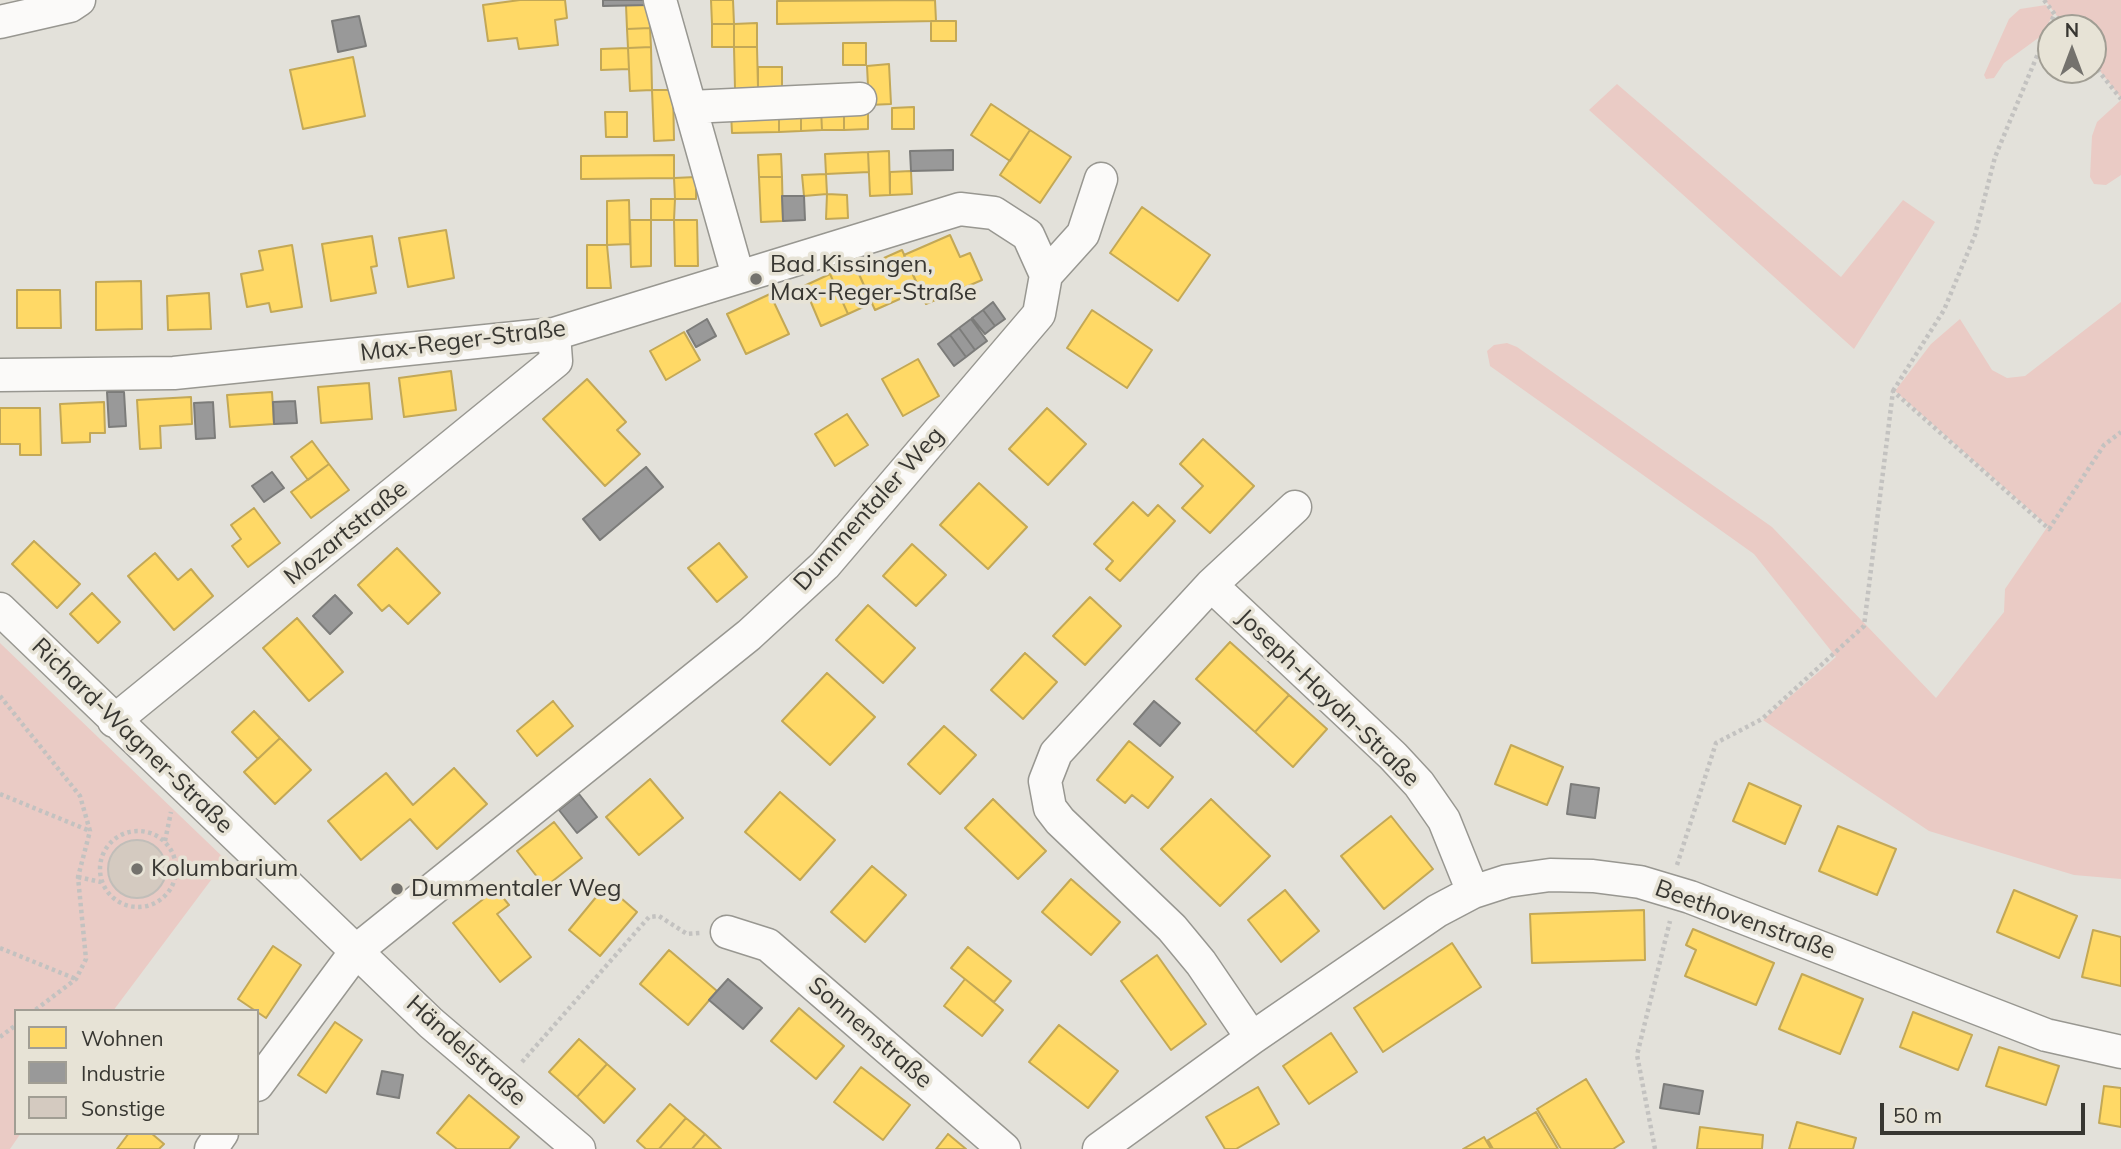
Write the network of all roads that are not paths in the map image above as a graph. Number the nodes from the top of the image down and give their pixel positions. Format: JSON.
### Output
{"nodes":[{"id":1,"x":79,"y":0,"type":"edge"},
{"id":2,"x":660,"y":0,"type":"edge"},
{"id":3,"x":0,"y":22,"type":"edge"},
{"id":4,"x":860,"y":99,"type":"dead end"},
{"id":5,"x":690,"y":107,"type":"junction"},
{"id":6,"x":1101,"y":179,"type":"dead end"},
{"id":7,"x":1046,"y":275,"type":"junction"},
{"id":8,"x":738,"y":276,"type":"junction"},
{"id":9,"x":554,"y":334,"type":"junction"},
{"id":10,"x":0,"y":375,"type":"edge"},
{"id":11,"x":1295,"y":508,"type":"dead end"},
{"id":12,"x":1212,"y":585,"type":"junction"},
{"id":13,"x":0,"y":609,"type":"edge"},
{"id":14,"x":114,"y":722,"type":"junction"},
{"id":15,"x":1473,"y":892,"type":"junction"},
{"id":16,"x":726,"y":932,"type":"road end"},
{"id":17,"x":357,"y":950,"type":"junction"},
{"id":18,"x":1252,"y":1038,"type":"junction"},
{"id":19,"x":2121,"y":1052,"type":"edge"},
{"id":20,"x":259,"y":1082,"type":"edge"},
{"id":21,"x":579,"y":1149,"type":"edge"},
{"id":22,"x":1004,"y":1149,"type":"edge"},
{"id":23,"x":1100,"y":1149,"type":"edge"}],
"edges":[{"from":1,"to":3,"type":"street"},
{"from":2,"to":5,"type":"street"},
{"from":4,"to":5,"type":"street"},
{"from":5,"to":8,"type":"street"},
{"from":6,"to":7,"type":"street"},
{"from":7,"to":8,"type":"street","name":"Max-Reger-Straße"},
{"from":7,"to":17,"type":"street","name":"Dummentaler Weg"},
{"from":8,"to":9,"type":"street","name":"Max-Reger-Straße"},
{"from":9,"to":10,"type":"street","name":"Max-Reger-Straße"},
{"from":9,"to":14,"type":"street","name":"Mozartstraße"},
{"from":11,"to":12,"type":"street"},
{"from":12,"to":15,"type":"street","name":"Joseph-Haydn-Straße"},
{"from":12,"to":18,"type":"street"},
{"from":13,"to":14,"type":"street","name":"Richard-Wagner-Straße"},
{"from":14,"to":17,"type":"street","name":"Richard-Wagner-Straße"},
{"from":15,"to":18,"type":"street","name":"Beethovenstraße"},
{"from":15,"to":19,"type":"street","name":"Beethovenstraße"},
{"from":16,"to":22,"type":"street","name":"Sonnenstraße"},
{"from":17,"to":20,"type":"street","name":"Dummentaler Weg"},
{"from":17,"to":21,"type":"street","name":"Händelstraße"},
{"from":18,"to":23,"type":"street","name":"Beethovenstraße"}]}
